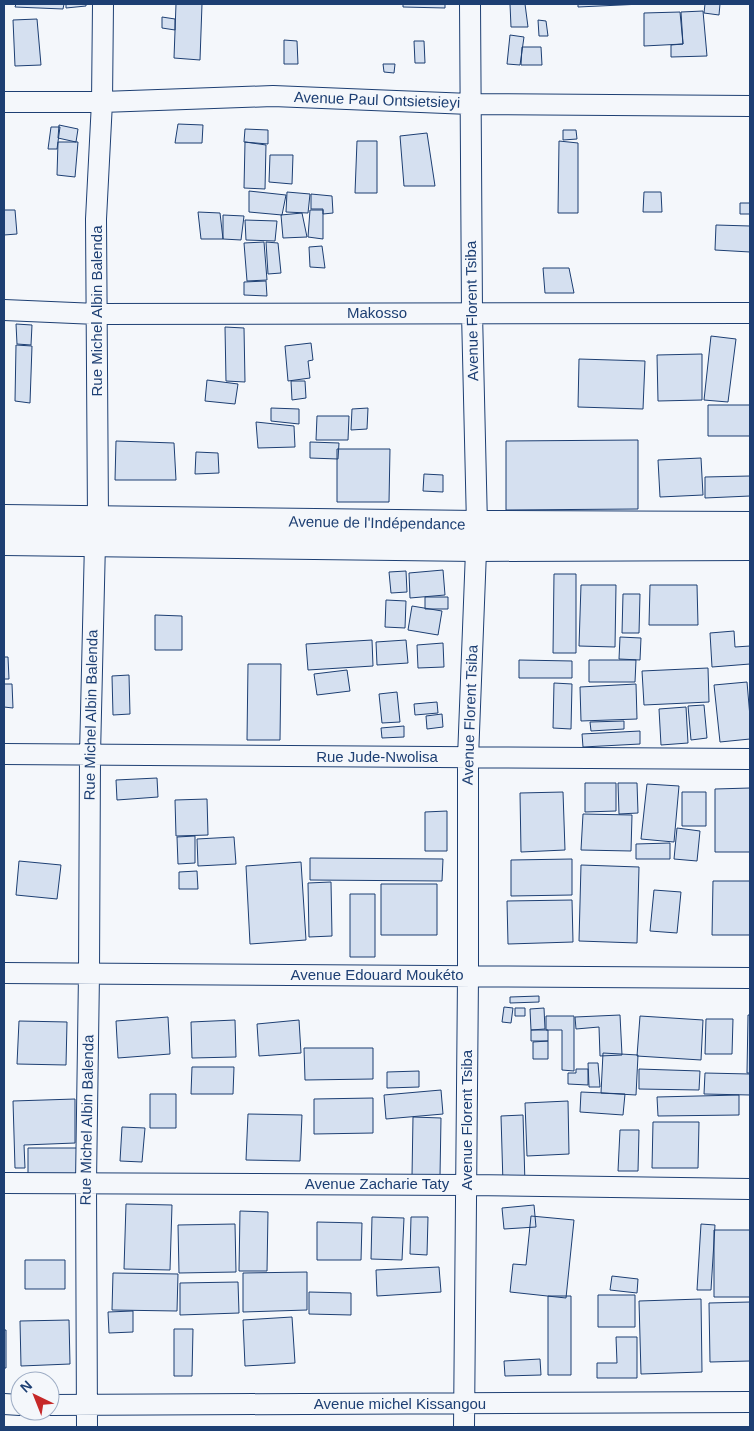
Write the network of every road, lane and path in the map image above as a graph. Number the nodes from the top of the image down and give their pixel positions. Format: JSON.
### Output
{"nodes":[{"id":1,"x":103,"y":4,"type":"edge"},
{"id":2,"x":470,"y":4,"type":"edge"},
{"id":3,"x":4,"y":102,"type":"edge"},
{"id":4,"x":102,"y":102,"type":"junction"},
{"id":5,"x":470,"y":104,"type":"junction"},
{"id":6,"x":750,"y":106,"type":"edge"},
{"id":7,"x":4,"y":310,"type":"edge"},
{"id":8,"x":750,"y":312,"type":"edge"},
{"id":9,"x":472,"y":313,"type":"junction"},
{"id":10,"x":97,"y":314,"type":"junction"},
{"id":11,"x":4,"y":519,"type":"edge"},
{"id":12,"x":750,"y":526,"type":"edge"},
{"id":13,"x":96,"y":531,"type":"junction"},
{"id":14,"x":476,"y":536,"type":"junction"},
{"id":15,"x":4,"y":541,"type":"edge"},
{"id":16,"x":750,"y":546,"type":"edge"},
{"id":17,"x":4,"y":754,"type":"edge"},
{"id":18,"x":90,"y":755,"type":"junction"},
{"id":19,"x":468,"y":758,"type":"junction"},
{"id":20,"x":750,"y":759,"type":"edge"},
{"id":21,"x":4,"y":973,"type":"edge"},
{"id":22,"x":90,"y":973,"type":"junction"},
{"id":23,"x":468,"y":976,"type":"junction"},
{"id":24,"x":750,"y":978,"type":"edge"},
{"id":25,"x":4,"y":1183,"type":"edge"},
{"id":26,"x":86,"y":1183,"type":"junction"},
{"id":27,"x":466,"y":1185,"type":"junction"},
{"id":28,"x":750,"y":1189,"type":"edge"},
{"id":29,"x":750,"y":1402,"type":"edge"},
{"id":30,"x":464,"y":1403,"type":"junction"},
{"id":31,"x":60,"y":1405,"type":"edge"},
{"id":32,"x":87,"y":1406,"type":"junction"},
{"id":33,"x":87,"y":1427,"type":"edge"},
{"id":34,"x":464,"y":1427,"type":"edge"}],
"edges":[{"from":1,"to":4,"type":"street","name":"Rue Michel Albin Balenda"},
{"from":2,"to":5,"type":"street","name":"Avenue Florent Tsiba"},
{"from":3,"to":4,"type":"street","name":"Avenue Paul Ontsietsieyi"},
{"from":4,"to":5,"type":"street","name":"Avenue Paul Ontsietsieyi"},
{"from":4,"to":10,"type":"street","name":"Rue Michel Albin Balenda"},
{"from":5,"to":6,"type":"street","name":"Avenue Paul Ontsietsieyi"},
{"from":5,"to":9,"type":"street","name":"Avenue Florent Tsiba"},
{"from":7,"to":10,"type":"street","name":"Makosso"},
{"from":8,"to":9,"type":"street","name":"Makosso"},
{"from":9,"to":10,"type":"street","name":"Makosso"},
{"from":9,"to":14,"type":"street","name":"Avenue Florent Tsiba"},
{"from":10,"to":13,"type":"street","name":"Rue Michel Albin Balenda"},
{"from":11,"to":13,"type":"street","name":"Avenue de l'Indépendance"},
{"from":12,"to":14,"type":"street","name":"Avenue de l'Indépendance"},
{"from":13,"to":14,"type":"street","name":"Avenue de l'Indépendance"},
{"from":13,"to":15,"type":"street","name":"Avenue de l'Indépendance"},
{"from":13,"to":18,"type":"street","name":"Rue Michel Albin Balenda"},
{"from":14,"to":16,"type":"street","name":"Avenue de l'Indépendance"},
{"from":14,"to":19,"type":"street","name":"Avenue Florent Tsiba"},
{"from":17,"to":18,"type":"street","name":"Rue Jude-Nwolisa"},
{"from":18,"to":19,"type":"street","name":"Rue Jude-Nwolisa"},
{"from":18,"to":22,"type":"street","name":"Rue Michel Albin Balenda"},
{"from":19,"to":20,"type":"street","name":"Rue Jude-Nwolisa"},
{"from":19,"to":23,"type":"street","name":"Avenue Florent Tsiba"},
{"from":21,"to":22,"type":"street","name":"Avenue Edouard Moukéto"},
{"from":22,"to":23,"type":"street","name":"Avenue Edouard Moukéto"},
{"from":22,"to":26,"type":"street","name":"Rue Michel Albin Balenda"},
{"from":23,"to":24,"type":"street","name":"Avenue Edouard Moukéto"},
{"from":23,"to":27,"type":"street","name":"Avenue Florent Tsiba"},
{"from":25,"to":26,"type":"street","name":"Avenue Zacharie Taty"},
{"from":26,"to":27,"type":"street","name":"Avenue Zacharie Taty"},
{"from":26,"to":32,"type":"street","name":"Rue Michel Albin Balenda"},
{"from":27,"to":28,"type":"street","name":"Avenue Zacharie Taty"},
{"from":27,"to":30,"type":"street","name":"Avenue Florent Tsiba"},
{"from":29,"to":30,"type":"street","name":"Avenue michel Kissangou"},
{"from":30,"to":32,"type":"street","name":"Avenue michel Kissangou"},
{"from":30,"to":34,"type":"street","name":"Avenue Florent Tsiba"},
{"from":31,"to":32,"type":"street","name":"Avenue michel Kissangou"},
{"from":32,"to":33,"type":"street","name":"Rue Michel Albin Balenda"}]}
